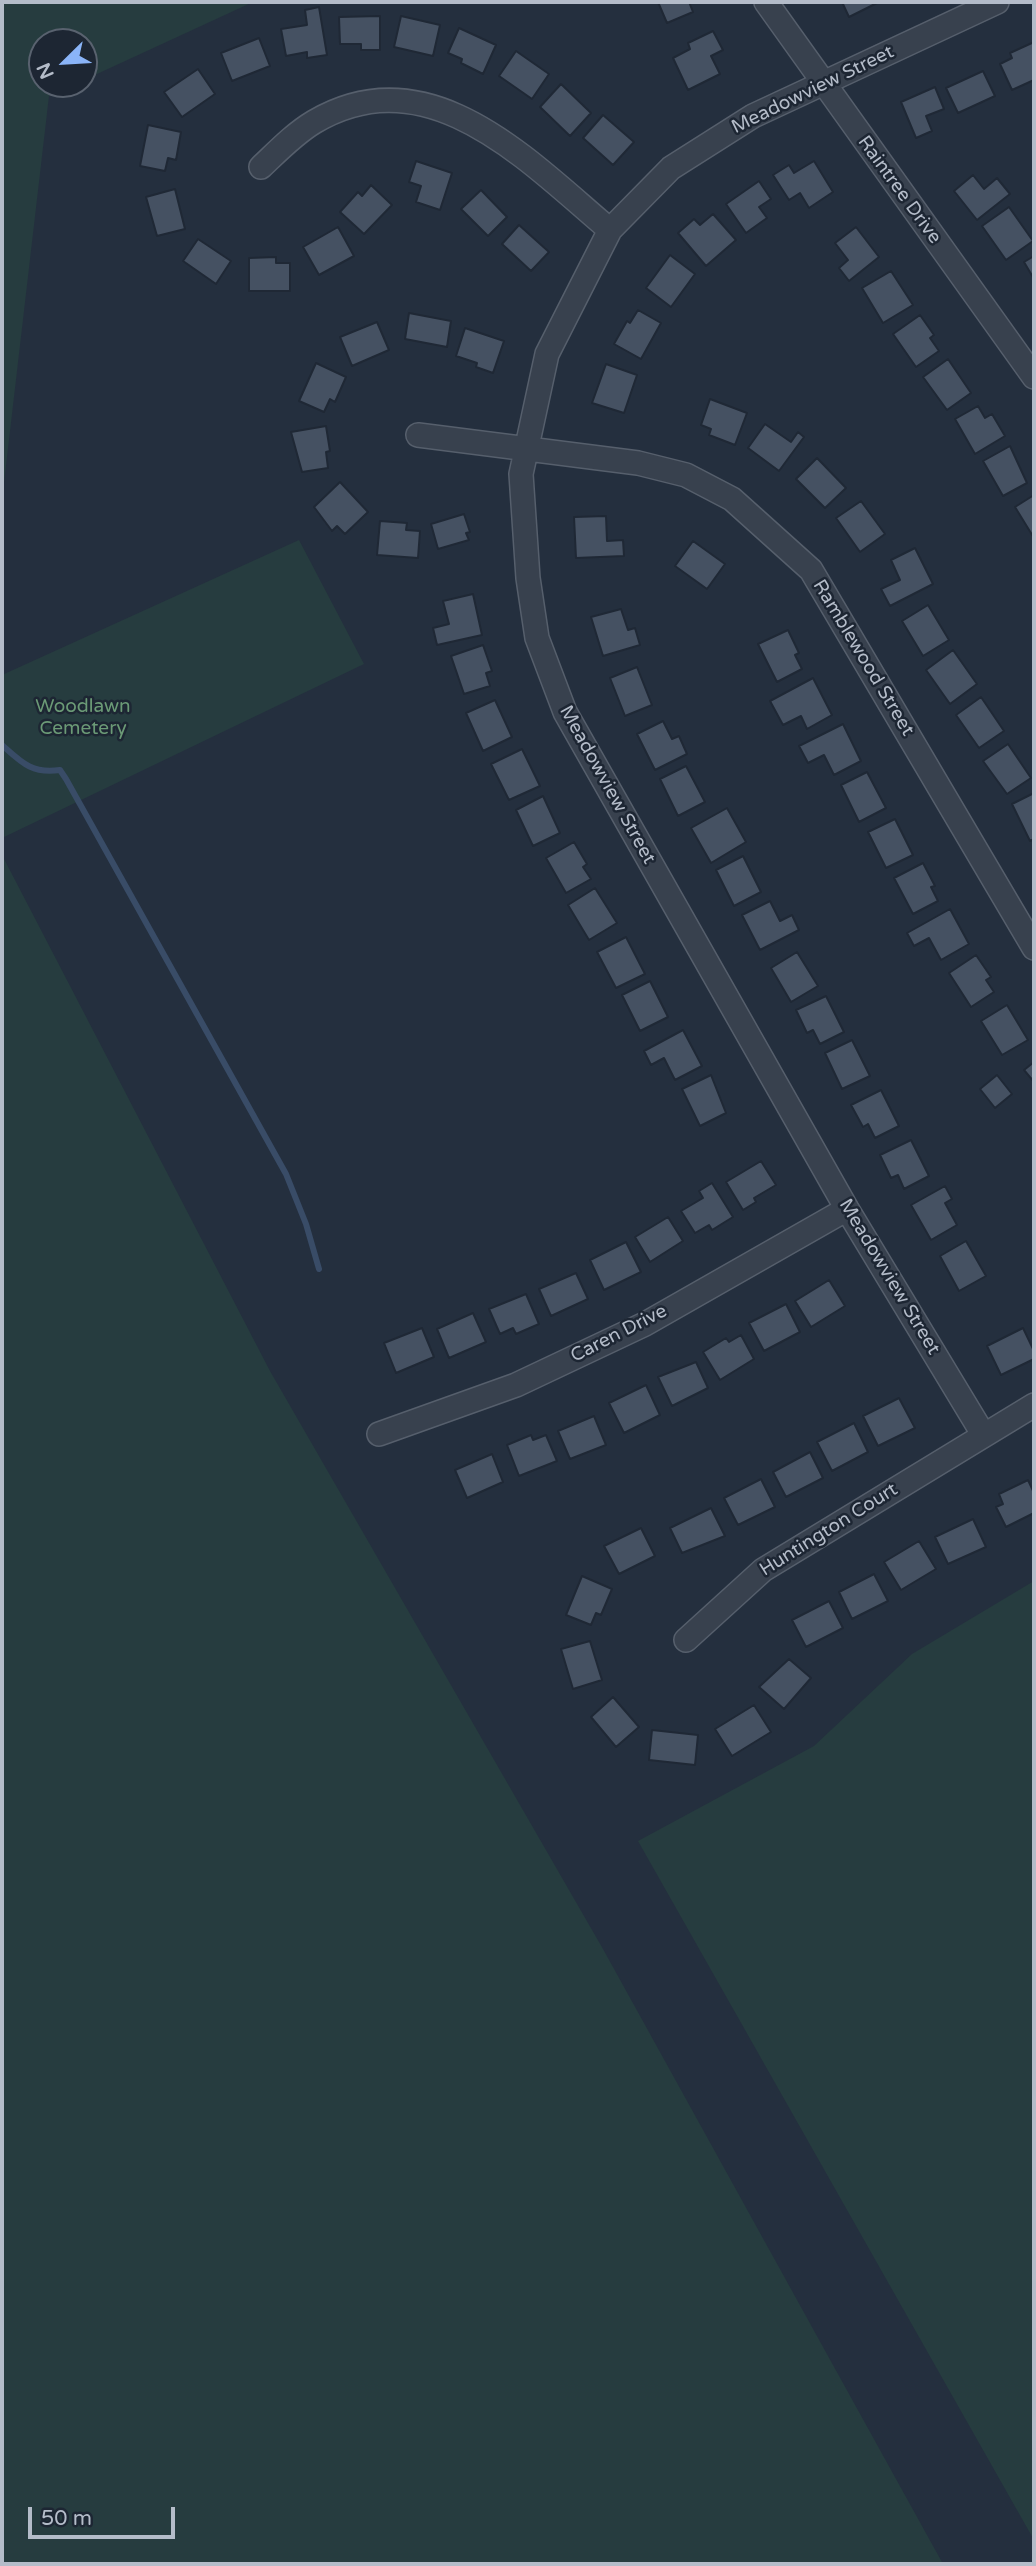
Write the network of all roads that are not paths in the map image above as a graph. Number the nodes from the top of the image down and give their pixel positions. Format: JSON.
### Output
{"nodes":[{"id":1,"x":766,"y":2,"type":"edge"},
{"id":2,"x":997,"y":2,"type":"edge"},
{"id":3,"x":821,"y":83,"type":"junction"},
{"id":4,"x":261,"y":167,"type":"dead end"},
{"id":5,"x":610,"y":230,"type":"junction"},
{"id":6,"x":1033,"y":371,"type":"edge"},
{"id":7,"x":418,"y":435,"type":"dead end"},
{"id":8,"x":527,"y":447,"type":"junction"},
{"id":9,"x":1034,"y":948,"type":"edge"},
{"id":10,"x":847,"y":1209,"type":"junction"},
{"id":11,"x":1034,"y":1405,"type":"edge"},
{"id":12,"x":379,"y":1434,"type":"dead end"},
{"id":13,"x":983,"y":1434,"type":"junction"},
{"id":14,"x":686,"y":1640,"type":"dead end"}],
"edges":[{"from":1,"to":3,"type":"street","name":"Raintree Drive"},
{"from":2,"to":3,"type":"street","name":"Meadowview Street"},
{"from":3,"to":5,"type":"street","name":"Meadowview Street"},
{"from":3,"to":6,"type":"street","name":"Raintree Drive"},
{"from":4,"to":5,"type":"street"},
{"from":5,"to":8,"type":"street","name":"Meadowview Street"},
{"from":7,"to":8,"type":"street","name":"Ramblewood Street"},
{"from":8,"to":9,"type":"street","name":"Ramblewood Street"},
{"from":8,"to":10,"type":"street","name":"Meadowview Street"},
{"from":10,"to":12,"type":"street","name":"Caren Drive"},
{"from":10,"to":13,"type":"street","name":"Meadowview Street"},
{"from":11,"to":13,"type":"street","name":"Huntington Court"},
{"from":13,"to":14,"type":"street","name":"Huntington Court"}]}
